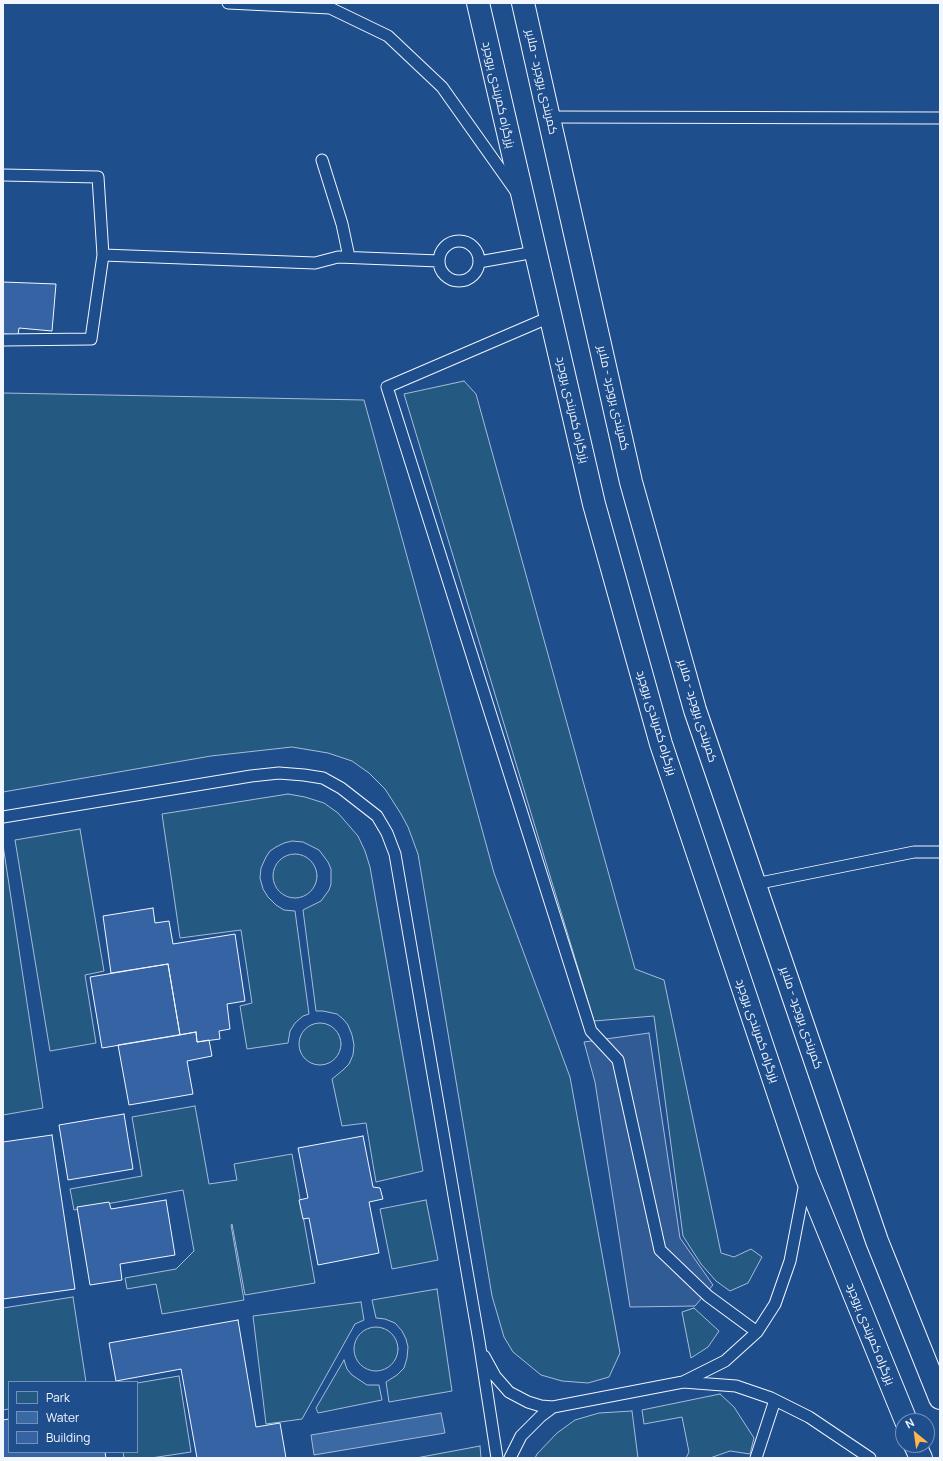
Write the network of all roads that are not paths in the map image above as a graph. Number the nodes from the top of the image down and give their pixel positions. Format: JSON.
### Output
{"nodes":[{"id":1,"x":228,"y":3,"type":"edge"},
{"id":2,"x":478,"y":3,"type":"edge"},
{"id":3,"x":523,"y":3,"type":"edge"},
{"id":4,"x":327,"y":5,"type":"edge"},
{"id":5,"x":549,"y":117,"type":"junction"},
{"id":6,"x":940,"y":118,"type":"edge"},
{"id":7,"x":322,"y":160,"type":"dead end"},
{"id":8,"x":3,"y":175,"type":"edge"},
{"id":9,"x":523,"y":201,"type":"junction"},
{"id":10,"x":535,"y":252,"type":"junction"},
{"id":11,"x":103,"y":255,"type":"junction"},
{"id":12,"x":349,"y":257,"type":"junction"},
{"id":13,"x":439,"y":261,"type":"junction"},
{"id":14,"x":479,"y":262,"type":"junction"},
{"id":15,"x":550,"y":317,"type":"junction"},
{"id":16,"x":3,"y":340,"type":"edge"},
{"id":17,"x":3,"y":817,"type":"edge"},
{"id":18,"x":940,"y":852,"type":"edge"},
{"id":19,"x":755,"y":884,"type":"junction"},
{"id":20,"x":806,"y":1176,"type":"junction"},
{"id":21,"x":757,"y":1332,"type":"junction"},
{"id":22,"x":479,"y":1341,"type":"junction"},
{"id":23,"x":683,"y":1382,"type":"junction"},
{"id":24,"x":940,"y":1398,"type":"edge"},
{"id":25,"x":775,"y":1400,"type":"junction"},
{"id":26,"x":553,"y":1407,"type":"junction"},
{"id":27,"x":903,"y":1413,"type":"edge"},
{"id":28,"x":497,"y":1458,"type":"edge"},
{"id":29,"x":510,"y":1458,"type":"edge"},
{"id":30,"x":756,"y":1458,"type":"edge"},
{"id":31,"x":870,"y":1458,"type":"edge"}],
"edges":[{"from":1,"to":4,"type":"lane"},
{"from":2,"to":9,"type":"highway","name":"بزرگراه کمربندی بروجرد"},
{"from":3,"to":5,"type":"highway","name":"کمربندی بروجرد - ملایر"},
{"from":4,"to":9,"type":"lane"},
{"from":5,"to":6,"type":"lane"},
{"from":5,"to":19,"type":"highway","name":"کمربندی بروجرد - ملایر"},
{"from":7,"to":12,"type":"lane"},
{"from":8,"to":11,"type":"lane"},
{"from":9,"to":10,"type":"highway","name":"بزرگراه کمربندی بروجرد"},
{"from":10,"to":14,"type":"lane"},
{"from":10,"to":15,"type":"highway","name":"بزرگراه کمربندی بروجرد"},
{"from":11,"to":12,"type":"lane"},
{"from":11,"to":16,"type":"lane"},
{"from":12,"to":13,"type":"lane"},
{"from":13,"to":14,"type":"lane"},
{"from":13,"to":14,"type":"lane"},
{"from":15,"to":20,"type":"highway","name":"بزرگراه کمربندی بروجرد"},
{"from":15,"to":21,"type":"lane"},
{"from":17,"to":22,"type":"lane"},
{"from":18,"to":19,"type":"lane"},
{"from":19,"to":24,"type":"highway","name":"کمربندی بروجرد - ملایر"},
{"from":20,"to":21,"type":"lane"},
{"from":20,"to":27,"type":"highway","name":"بزرگراه کمربندی بروجرد"},
{"from":21,"to":23,"type":"lane"},
{"from":22,"to":26,"type":"lane"},
{"from":22,"to":28,"type":"lane"},
{"from":23,"to":25,"type":"lane"},
{"from":23,"to":26,"type":"lane"},
{"from":25,"to":30,"type":"lane"},
{"from":25,"to":31,"type":"lane"},
{"from":26,"to":29,"type":"lane"}]}
